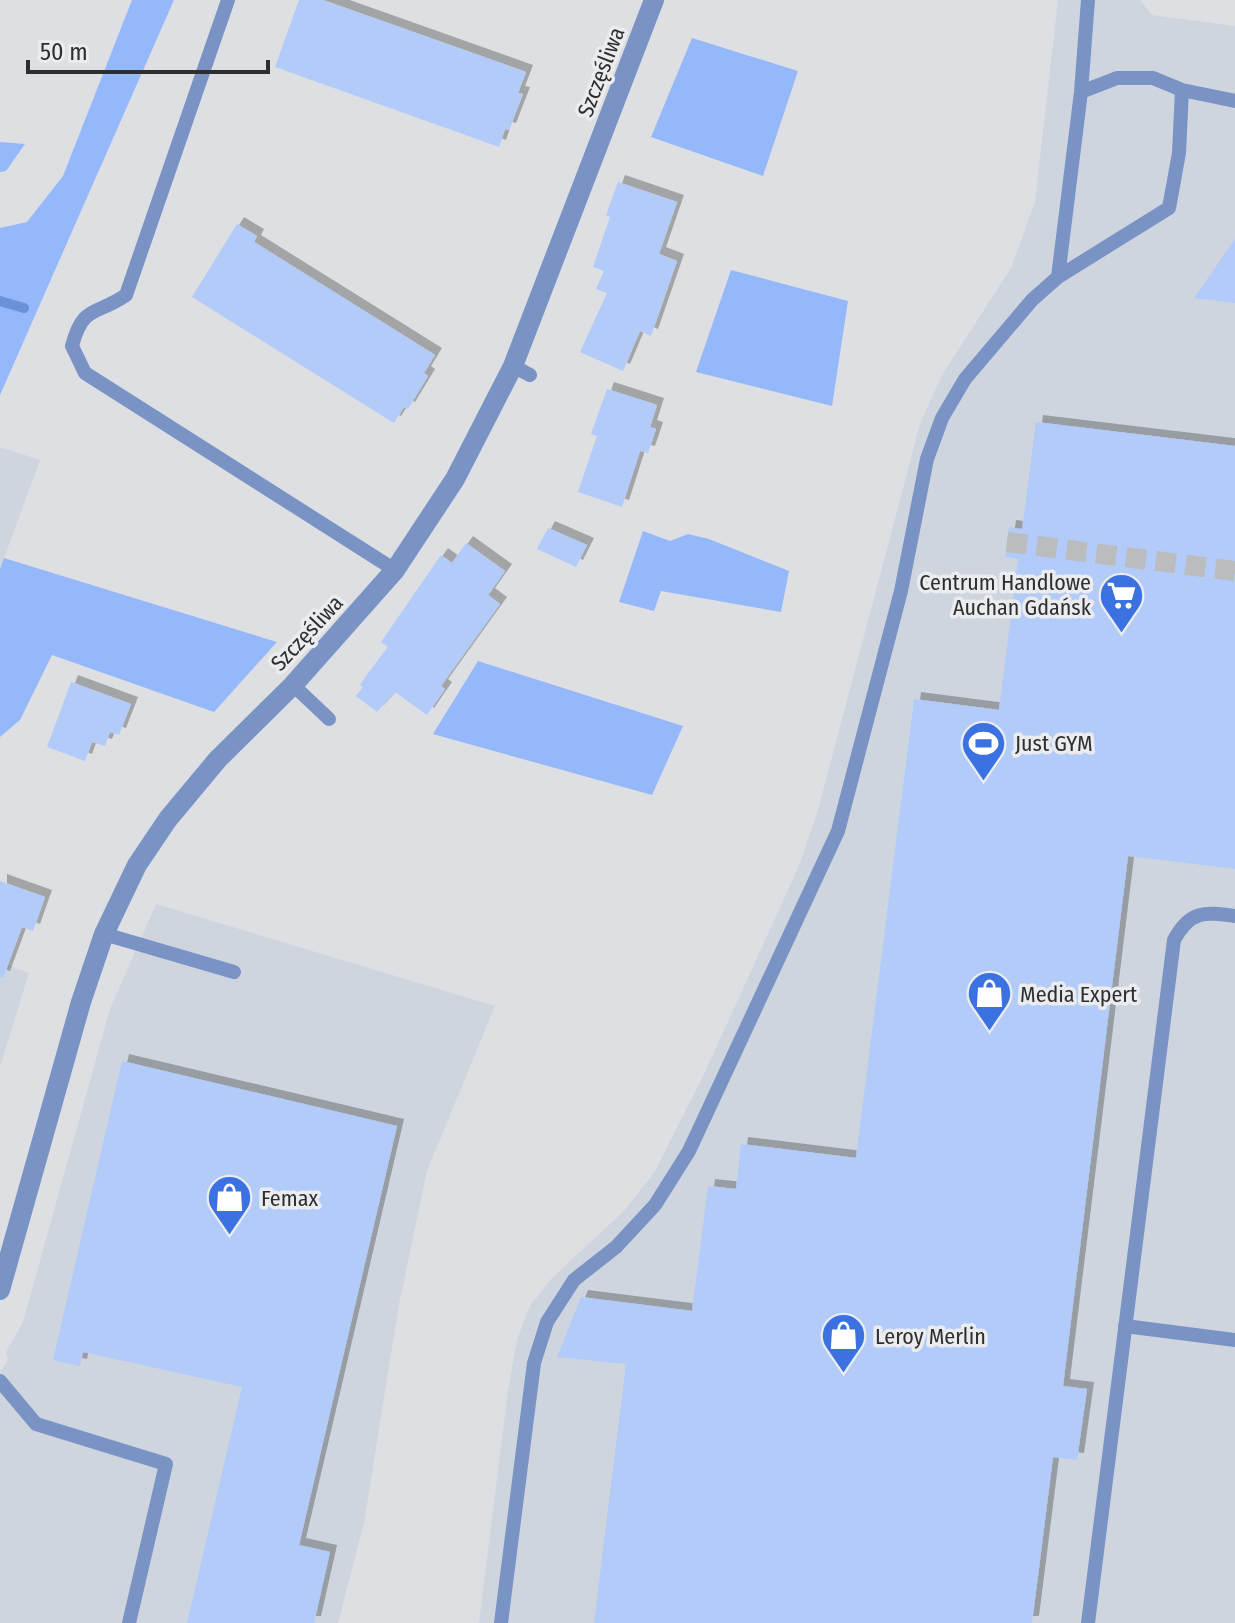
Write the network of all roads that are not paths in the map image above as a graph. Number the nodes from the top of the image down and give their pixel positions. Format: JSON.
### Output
{"nodes":[{"id":1,"x":228,"y":0,"type":"edge"},
{"id":2,"x":654,"y":0,"type":"edge"},
{"id":3,"x":1088,"y":0,"type":"edge"},
{"id":4,"x":1182,"y":90,"type":"junction"},
{"id":5,"x":1081,"y":92,"type":"junction"},
{"id":6,"x":1235,"y":101,"type":"edge"},
{"id":7,"x":1058,"y":277,"type":"junction"},
{"id":8,"x":395,"y":570,"type":"junction"},
{"id":9,"x":293,"y":685,"type":"junction"},
{"id":10,"x":329,"y":719,"type":"dead end"},
{"id":11,"x":1235,"y":916,"type":"edge"},
{"id":12,"x":104,"y":934,"type":"junction"},
{"id":13,"x":234,"y":972,"type":"dead end"},
{"id":14,"x":0,"y":1290,"type":"edge"},
{"id":15,"x":1125,"y":1326,"type":"junction"},
{"id":16,"x":1235,"y":1340,"type":"edge"},
{"id":17,"x":0,"y":1381,"type":"edge"},
{"id":18,"x":129,"y":1623,"type":"edge"},
{"id":19,"x":501,"y":1623,"type":"edge"},
{"id":20,"x":1088,"y":1623,"type":"edge"}],
"edges":[{"from":1,"to":8,"type":"lane"},
{"from":2,"to":8,"type":"street","name":"Szczęśliwa"},
{"from":3,"to":5,"type":"lane"},
{"from":4,"to":5,"type":"lane"},
{"from":4,"to":6,"type":"lane"},
{"from":4,"to":7,"type":"lane"},
{"from":5,"to":7,"type":"lane"},
{"from":7,"to":19,"type":"lane"},
{"from":8,"to":9,"type":"street","name":"Szczęśliwa"},
{"from":9,"to":10,"type":"lane"},
{"from":9,"to":12,"type":"street","name":"Szczęśliwa"},
{"from":11,"to":15,"type":"lane"},
{"from":12,"to":13,"type":"lane"},
{"from":12,"to":14,"type":"street","name":"Szczęśliwa"},
{"from":15,"to":16,"type":"lane"},
{"from":15,"to":20,"type":"lane"},
{"from":17,"to":18,"type":"lane"}]}
